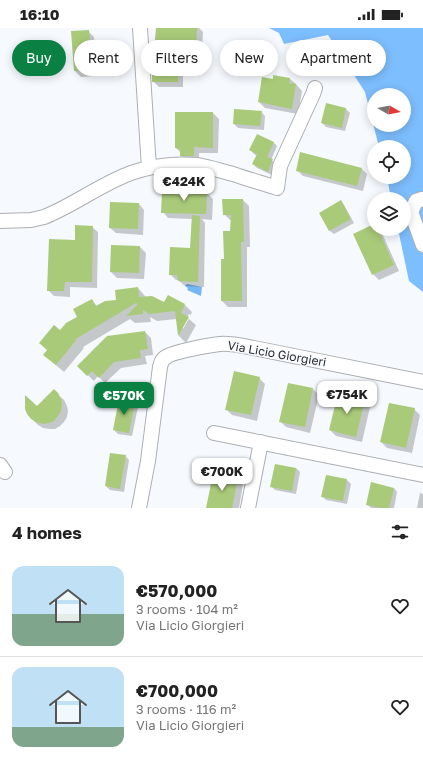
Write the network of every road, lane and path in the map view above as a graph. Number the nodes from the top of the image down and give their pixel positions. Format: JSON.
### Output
{"nodes":[{"id":1,"x":140,"y":28,"type":"edge"},
{"id":2,"x":315,"y":88,"type":"dead end"},
{"id":3,"x":149,"y":168,"type":"junction"},
{"id":4,"x":423,"y":200,"type":"edge"},
{"id":5,"x":0,"y":221,"type":"edge"},
{"id":6,"x":423,"y":245,"type":"edge"},
{"id":7,"x":423,"y":382,"type":"edge"},
{"id":8,"x":214,"y":433,"type":"dead end"},
{"id":9,"x":261,"y":442,"type":"junction"},
{"id":10,"x":423,"y":475,"type":"edge"},
{"id":11,"x":139,"y":508,"type":"edge"},
{"id":12,"x":248,"y":508,"type":"edge"}],
"edges":[{"from":1,"to":3,"type":"street"},
{"from":2,"to":3,"type":"street"},
{"from":3,"to":5,"type":"street"},
{"from":4,"to":6,"type":"street"},
{"from":7,"to":11,"type":"street","name":"Via Licio Giorgieri"},
{"from":8,"to":9,"type":"street"},
{"from":9,"to":10,"type":"street"},
{"from":9,"to":12,"type":"street"}]}
